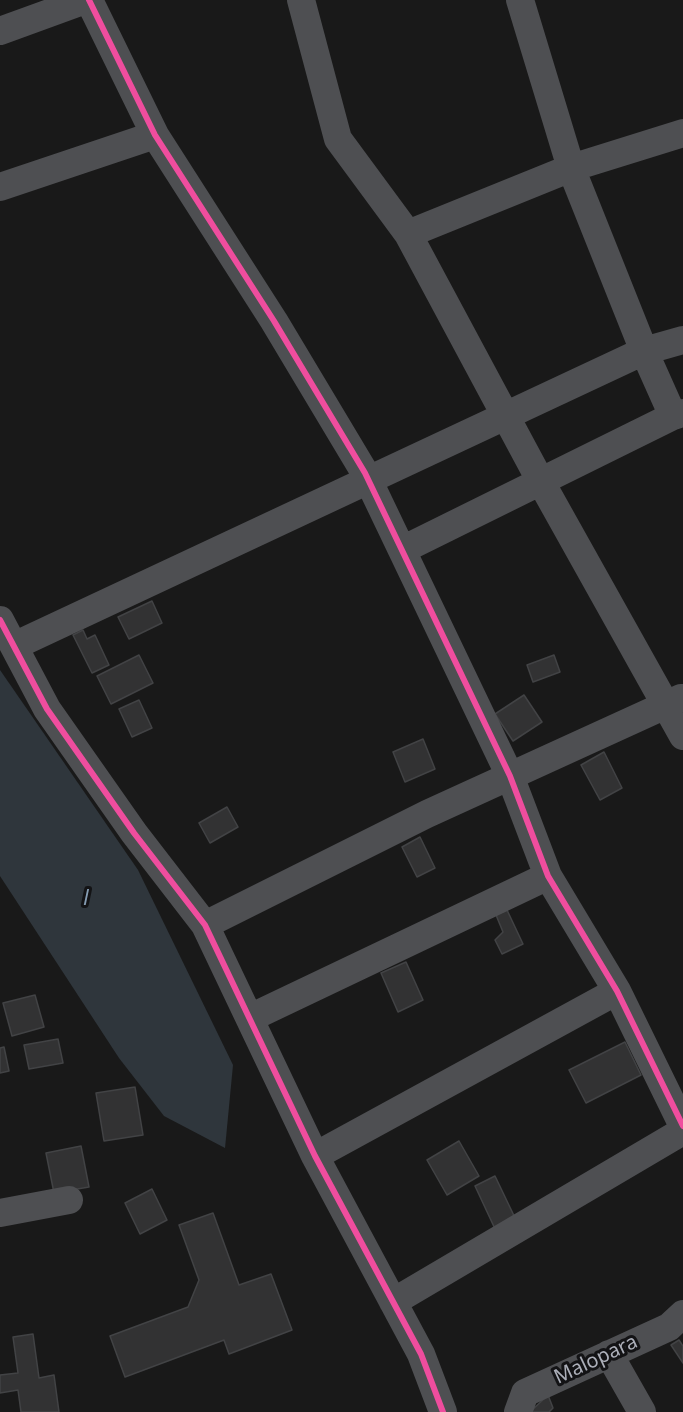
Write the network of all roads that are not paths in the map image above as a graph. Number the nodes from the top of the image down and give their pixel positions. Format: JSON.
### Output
{"nodes":[{"id":1,"x":87,"y":0,"type":"edge"},
{"id":2,"x":301,"y":0,"type":"edge"},
{"id":3,"x":520,"y":0,"type":"edge"},
{"id":4,"x":0,"y":31,"type":"edge"},
{"id":5,"x":683,"y":133,"type":"edge"},
{"id":6,"x":154,"y":135,"type":"junction"},
{"id":7,"x":571,"y":168,"type":"junction"},
{"id":8,"x":0,"y":187,"type":"edge"},
{"id":9,"x":408,"y":234,"type":"junction"},
{"id":10,"x":683,"y":340,"type":"edge"},
{"id":11,"x":644,"y":351,"type":"junction"},
{"id":12,"x":678,"y":415,"type":"edge"},
{"id":13,"x":507,"y":416,"type":"junction"},
{"id":14,"x":369,"y":481,"type":"junction"},
{"id":15,"x":541,"y":482,"type":"junction"},
{"id":16,"x":402,"y":550,"type":"junction"},
{"id":17,"x":0,"y":620,"type":"edge"},
{"id":18,"x":14,"y":646,"type":"junction"},
{"id":19,"x":674,"y":701,"type":"edge"},
{"id":20,"x":683,"y":736,"type":"edge"},
{"id":21,"x":510,"y":776,"type":"junction"},
{"id":22,"x":548,"y":876,"type":"junction"},
{"id":23,"x":206,"y":925,"type":"junction"},
{"id":24,"x":617,"y":991,"type":"junction"},
{"id":25,"x":250,"y":1018,"type":"junction"},
{"id":26,"x":683,"y":1129,"type":"edge"},
{"id":27,"x":315,"y":1156,"type":"junction"},
{"id":28,"x":69,"y":1200,"type":"dead end"},
{"id":29,"x":0,"y":1213,"type":"edge"},
{"id":30,"x":393,"y":1302,"type":"junction"},
{"id":31,"x":683,"y":1314,"type":"edge"},
{"id":32,"x":609,"y":1354,"type":"junction"},
{"id":33,"x":443,"y":1412,"type":"edge"},
{"id":34,"x":518,"y":1412,"type":"edge"},
{"id":35,"x":642,"y":1412,"type":"edge"}],
"edges":[{"from":1,"to":4,"type":"street"},
{"from":1,"to":6,"type":"street"},
{"from":2,"to":9,"type":"street"},
{"from":3,"to":7,"type":"street"},
{"from":5,"to":7,"type":"street"},
{"from":6,"to":8,"type":"street"},
{"from":6,"to":14,"type":"street"},
{"from":7,"to":9,"type":"street"},
{"from":7,"to":11,"type":"street"},
{"from":9,"to":13,"type":"street"},
{"from":10,"to":11,"type":"street"},
{"from":11,"to":12,"type":"street"},
{"from":11,"to":13,"type":"street"},
{"from":12,"to":15,"type":"street"},
{"from":13,"to":14,"type":"street"},
{"from":13,"to":15,"type":"street"},
{"from":14,"to":16,"type":"street"},
{"from":14,"to":18,"type":"street"},
{"from":15,"to":16,"type":"street"},
{"from":15,"to":19,"type":"street"},
{"from":16,"to":21,"type":"street"},
{"from":17,"to":18,"type":"street"},
{"from":18,"to":23,"type":"street"},
{"from":19,"to":20,"type":"street"},
{"from":19,"to":21,"type":"street"},
{"from":21,"to":22,"type":"street"},
{"from":21,"to":23,"type":"street"},
{"from":22,"to":24,"type":"street"},
{"from":22,"to":25,"type":"street"},
{"from":23,"to":25,"type":"street"},
{"from":24,"to":26,"type":"street"},
{"from":24,"to":27,"type":"street"},
{"from":25,"to":27,"type":"street"},
{"from":26,"to":30,"type":"street"},
{"from":27,"to":30,"type":"street"},
{"from":28,"to":29,"type":"street"},
{"from":30,"to":33,"type":"street"},
{"from":31,"to":32,"type":"street","name":"Malopara"},
{"from":32,"to":34,"type":"street","name":"Malopara"},
{"from":32,"to":35,"type":"street"}]}
